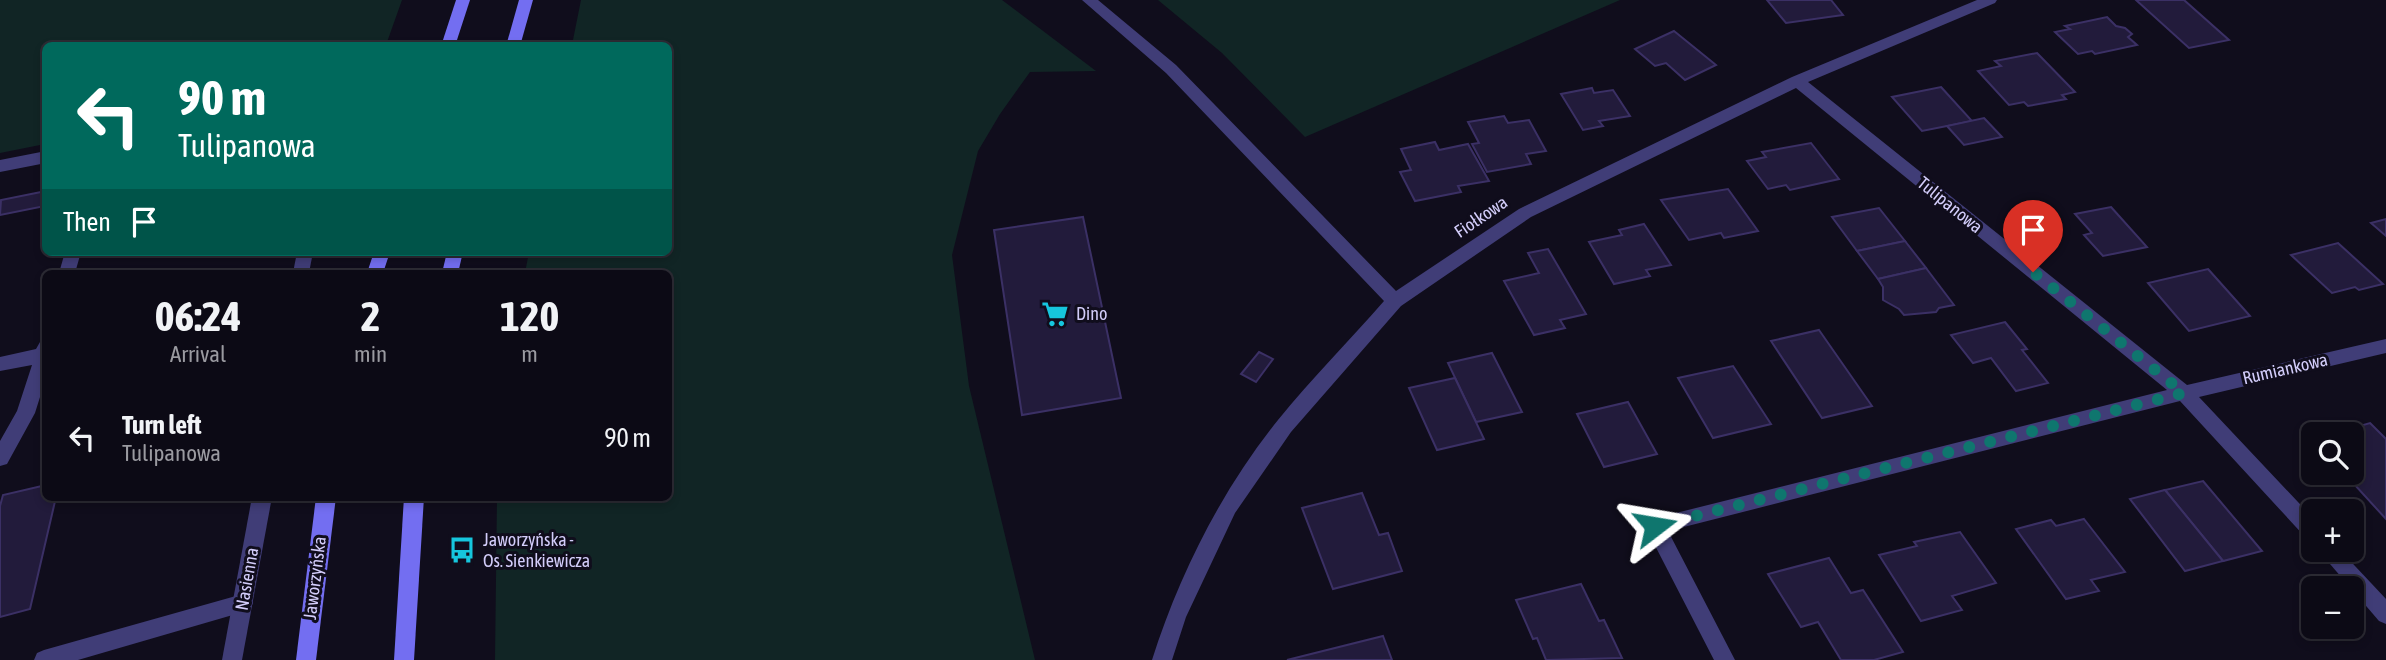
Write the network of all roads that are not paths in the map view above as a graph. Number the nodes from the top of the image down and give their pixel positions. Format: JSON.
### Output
{"nodes":[{"id":1,"x":463,"y":0,"type":"edge"},
{"id":2,"x":526,"y":0,"type":"edge"},
{"id":3,"x":1089,"y":0,"type":"edge"},
{"id":4,"x":1990,"y":0,"type":"edge"},
{"id":5,"x":449,"y":42,"type":"edge"},
{"id":6,"x":514,"y":42,"type":"edge"},
{"id":7,"x":1797,"y":81,"type":"junction"},
{"id":8,"x":42,"y":158,"type":"edge"},
{"id":9,"x":0,"y":166,"type":"edge"},
{"id":10,"x":1395,"y":301,"type":"junction"},
{"id":11,"x":2386,"y":346,"type":"edge"},
{"id":12,"x":42,"y":352,"type":"edge"},
{"id":13,"x":42,"y":358,"type":"edge"},
{"id":14,"x":0,"y":364,"type":"edge"},
{"id":15,"x":2184,"y":393,"type":"junction"},
{"id":16,"x":0,"y":458,"type":"edge"},
{"id":17,"x":261,"y":501,"type":"edge"},
{"id":18,"x":326,"y":501,"type":"edge"},
{"id":19,"x":414,"y":501,"type":"edge"},
{"id":20,"x":2301,"y":519,"type":"edge"},
{"id":21,"x":2339,"y":562,"type":"edge"},
{"id":22,"x":243,"y":603,"type":"junction"},
{"id":23,"x":2386,"y":614,"type":"edge"},
{"id":24,"x":44,"y":660,"type":"edge"},
{"id":25,"x":232,"y":660,"type":"edge"},
{"id":26,"x":306,"y":660,"type":"edge"},
{"id":27,"x":404,"y":660,"type":"edge"},
{"id":28,"x":1162,"y":660,"type":"edge"},
{"id":29,"x":1725,"y":660,"type":"edge"}],
"edges":[{"from":1,"to":5,"type":"main road"},
{"from":2,"to":6,"type":"main road"},
{"from":3,"to":10,"type":"street"},
{"from":4,"to":7,"type":"street","name":"Fiołkowa"},
{"from":7,"to":10,"type":"street","name":"Fiołkowa"},
{"from":7,"to":15,"type":"street","name":"Tulipanowa"},
{"from":8,"to":9,"type":"street"},
{"from":10,"to":28,"type":"street","name":"Fiołkowa"},
{"from":11,"to":15,"type":"street","name":"Rumiankowa"},
{"from":12,"to":14,"type":"street"},
{"from":13,"to":16,"type":"street"},
{"from":15,"to":20,"type":"street","name":"Tulipanowa"},
{"from":15,"to":29,"type":"street","name":"Rumiankowa"},
{"from":17,"to":22,"type":"street","name":"Nasienna"},
{"from":18,"to":26,"type":"main road","name":"Jaworzyńska"},
{"from":19,"to":27,"type":"main road"},
{"from":21,"to":23,"type":"street"},
{"from":22,"to":24,"type":"street"},
{"from":22,"to":25,"type":"street","name":"Nasienna"}]}
